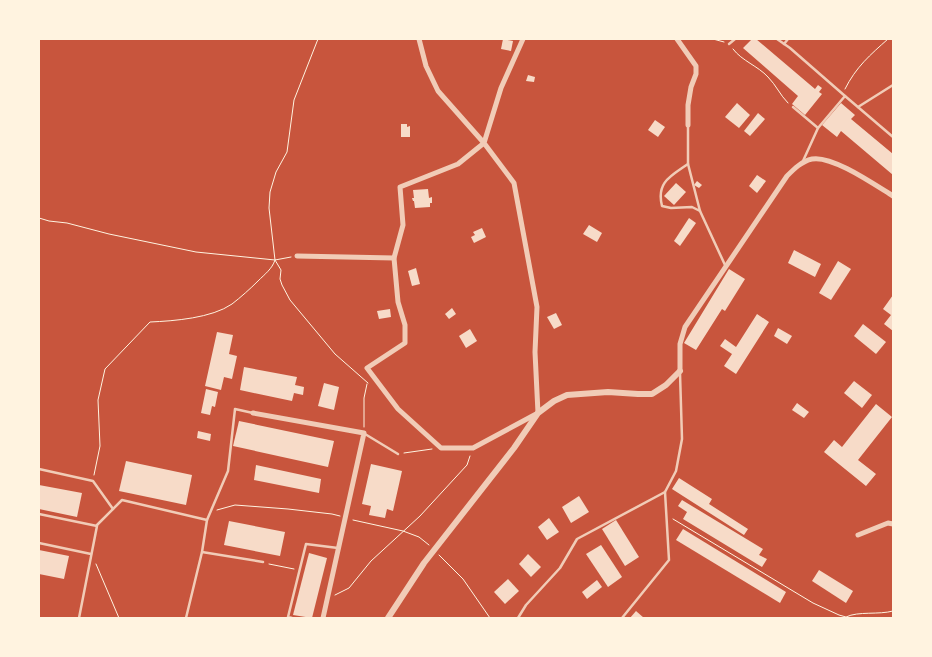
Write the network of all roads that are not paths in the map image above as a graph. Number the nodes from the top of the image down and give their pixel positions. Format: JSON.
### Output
{"nodes":[{"id":1,"x":419,"y":39,"type":"edge"},
{"id":2,"x":523,"y":39,"type":"edge"},
{"id":3,"x":677,"y":39,"type":"edge"},
{"id":4,"x":735,"y":39,"type":"edge"},
{"id":5,"x":777,"y":39,"type":"edge"},
{"id":6,"x":788,"y":39,"type":"edge"},
{"id":7,"x":729,"y":44,"type":"road end"},
{"id":8,"x":784,"y":44,"type":"junction"},
{"id":9,"x":893,"y":85,"type":"edge"},
{"id":10,"x":844,"y":95,"type":"junction"},
{"id":11,"x":793,"y":107,"type":"road end"},
{"id":12,"x":858,"y":107,"type":"junction"},
{"id":13,"x":688,"y":125,"type":"joint"},
{"id":14,"x":818,"y":128,"type":"junction"},
{"id":15,"x":893,"y":137,"type":"edge"},
{"id":16,"x":484,"y":143,"type":"junction"},
{"id":17,"x":802,"y":162,"type":"junction"},
{"id":18,"x":688,"y":164,"type":"junction"},
{"id":19,"x":893,"y":196,"type":"edge"},
{"id":20,"x":700,"y":211,"type":"junction"},
{"id":21,"x":297,"y":256,"type":"road end"},
{"id":22,"x":394,"y":258,"type":"junction"},
{"id":23,"x":726,"y":266,"type":"junction"},
{"id":24,"x":680,"y":371,"type":"junction"},
{"id":25,"x":253,"y":413,"type":"joint"},
{"id":26,"x":538,"y":414,"type":"junction"},
{"id":27,"x":364,"y":433,"type":"junction"},
{"id":28,"x":398,"y":454,"type":"road end"},
{"id":29,"x":39,"y":469,"type":"edge"},
{"id":30,"x":665,"y":492,"type":"junction"},
{"id":31,"x":113,"y":509,"type":"junction"},
{"id":32,"x":39,"y":514,"type":"edge"},
{"id":33,"x":207,"y":520,"type":"junction"},
{"id":34,"x":893,"y":524,"type":"edge"},
{"id":35,"x":97,"y":526,"type":"junction"},
{"id":36,"x":858,"y":535,"type":"dead end"},
{"id":37,"x":39,"y":543,"type":"edge"},
{"id":38,"x":339,"y":548,"type":"junction"},
{"id":39,"x":202,"y":552,"type":"junction"},
{"id":40,"x":91,"y":554,"type":"junction"},
{"id":41,"x":263,"y":562,"type":"road end"},
{"id":42,"x":79,"y":618,"type":"edge"},
{"id":43,"x":186,"y":618,"type":"edge"},
{"id":44,"x":292,"y":618,"type":"edge"},
{"id":45,"x":323,"y":618,"type":"edge"},
{"id":46,"x":388,"y":618,"type":"edge"},
{"id":47,"x":518,"y":618,"type":"edge"},
{"id":48,"x":622,"y":618,"type":"edge"}],
"edges":[{"from":1,"to":16,"type":"street"},
{"from":2,"to":16,"type":"street"},
{"from":3,"to":13,"type":"street"},
{"from":4,"to":7,"type":"lane"},
{"from":5,"to":8,"type":"lane"},
{"from":6,"to":8,"type":"lane"},
{"from":8,"to":10,"type":"lane"},
{"from":9,"to":12,"type":"lane"},
{"from":10,"to":12,"type":"lane"},
{"from":10,"to":14,"type":"lane"},
{"from":11,"to":14,"type":"lane"},
{"from":12,"to":15,"type":"lane"},
{"from":13,"to":18,"type":"lane"},
{"from":14,"to":17,"type":"lane"},
{"from":16,"to":22,"type":"street"},
{"from":16,"to":26,"type":"street"},
{"from":17,"to":19,"type":"street"},
{"from":17,"to":23,"type":"street"},
{"from":18,"to":20,"type":"lane"},
{"from":18,"to":20,"type":"lane"},
{"from":20,"to":23,"type":"lane"},
{"from":21,"to":22,"type":"street"},
{"from":22,"to":26,"type":"street"},
{"from":23,"to":24,"type":"street"},
{"from":24,"to":26,"type":"street"},
{"from":24,"to":30,"type":"lane"},
{"from":25,"to":27,"type":"street"},
{"from":25,"to":33,"type":"lane"},
{"from":26,"to":46,"type":"street"},
{"from":27,"to":28,"type":"lane"},
{"from":27,"to":38,"type":"street"},
{"from":29,"to":31,"type":"lane"},
{"from":30,"to":47,"type":"lane"},
{"from":30,"to":48,"type":"lane"},
{"from":31,"to":33,"type":"lane"},
{"from":31,"to":35,"type":"lane"},
{"from":32,"to":35,"type":"lane"},
{"from":33,"to":39,"type":"lane"},
{"from":34,"to":36,"type":"street"},
{"from":35,"to":40,"type":"lane"},
{"from":37,"to":40,"type":"lane"},
{"from":38,"to":44,"type":"lane"},
{"from":38,"to":45,"type":"street"},
{"from":39,"to":41,"type":"lane"},
{"from":39,"to":43,"type":"lane"},
{"from":40,"to":42,"type":"lane"}]}
